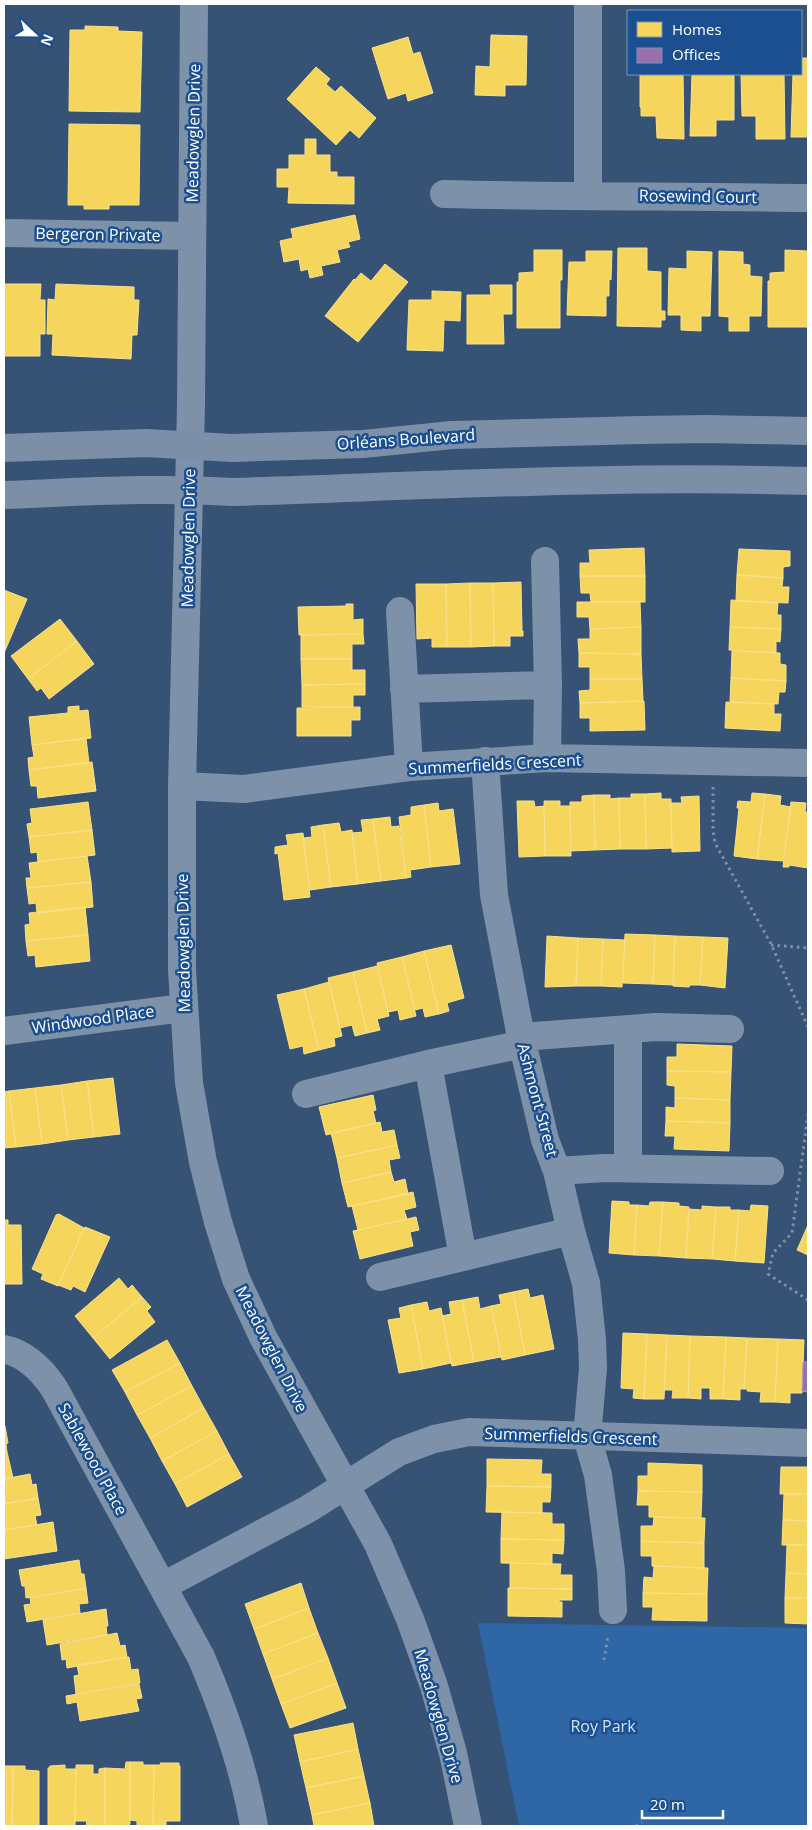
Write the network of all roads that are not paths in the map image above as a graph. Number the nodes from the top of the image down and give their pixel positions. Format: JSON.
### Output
{"nodes":[{"id":1,"x":194,"y":4,"type":"edge"},
{"id":2,"x":588,"y":4,"type":"edge"},
{"id":3,"x":444,"y":194,"type":"dead end"},
{"id":4,"x":588,"y":195,"type":"junction"},
{"id":5,"x":808,"y":198,"type":"edge"},
{"id":6,"x":4,"y":233,"type":"edge"},
{"id":7,"x":192,"y":236,"type":"junction"},
{"id":8,"x":808,"y":431,"type":"edge"},
{"id":9,"x":190,"y":446,"type":"junction"},
{"id":10,"x":4,"y":448,"type":"edge"},
{"id":11,"x":808,"y":481,"type":"edge"},
{"id":12,"x":189,"y":489,"type":"junction"},
{"id":13,"x":4,"y":495,"type":"edge"},
{"id":14,"x":545,"y":561,"type":"dead end"},
{"id":15,"x":400,"y":611,"type":"dead end"},
{"id":16,"x":548,"y":685,"type":"junction"},
{"id":17,"x":404,"y":689,"type":"junction"},
{"id":18,"x":547,"y":758,"type":"junction"},
{"id":19,"x":485,"y":761,"type":"junction"},
{"id":20,"x":808,"y":762,"type":"edge"},
{"id":21,"x":409,"y":767,"type":"junction"},
{"id":22,"x":182,"y":786,"type":"junction"},
{"id":23,"x":183,"y":1008,"type":"junction"},
{"id":24,"x":730,"y":1029,"type":"dead end"},
{"id":25,"x":628,"y":1030,"type":"junction"},
{"id":26,"x":4,"y":1031,"type":"edge"},
{"id":27,"x":522,"y":1040,"type":"junction"},
{"id":28,"x":428,"y":1064,"type":"junction"},
{"id":29,"x":306,"y":1094,"type":"dead end"},
{"id":30,"x":628,"y":1168,"type":"junction"},
{"id":31,"x":557,"y":1171,"type":"junction"},
{"id":32,"x":770,"y":1171,"type":"dead end"},
{"id":33,"x":571,"y":1231,"type":"junction"},
{"id":34,"x":463,"y":1257,"type":"junction"},
{"id":35,"x":380,"y":1277,"type":"dead end"},
{"id":36,"x":4,"y":1350,"type":"edge"},
{"id":37,"x":587,"y":1437,"type":"junction"},
{"id":38,"x":808,"y":1443,"type":"edge"},
{"id":39,"x":347,"y":1486,"type":"junction"},
{"id":40,"x":163,"y":1586,"type":"junction"},
{"id":41,"x":613,"y":1610,"type":"dead end"},
{"id":42,"x":254,"y":1826,"type":"edge"},
{"id":43,"x":468,"y":1826,"type":"edge"}],
"edges":[{"from":1,"to":7,"type":"street","name":"Meadowglen Drive"},
{"from":2,"to":4,"type":"street"},
{"from":3,"to":4,"type":"street","name":"Rosewind Court"},
{"from":4,"to":5,"type":"street","name":"Rosewind Court"},
{"from":6,"to":7,"type":"street","name":"Bergeron Private"},
{"from":7,"to":9,"type":"street","name":"Meadowglen Drive"},
{"from":8,"to":9,"type":"main road","name":"Orléans Boulevard"},
{"from":9,"to":10,"type":"main road","name":"Orléans Boulevard"},
{"from":9,"to":12,"type":"street","name":"Meadowglen Drive"},
{"from":11,"to":12,"type":"main road"},
{"from":12,"to":13,"type":"main road"},
{"from":12,"to":22,"type":"street","name":"Meadowglen Drive"},
{"from":14,"to":16,"type":"street"},
{"from":15,"to":17,"type":"street"},
{"from":16,"to":17,"type":"street"},
{"from":16,"to":18,"type":"street"},
{"from":17,"to":21,"type":"street"},
{"from":18,"to":19,"type":"street","name":"Summerfields Crescent"},
{"from":18,"to":20,"type":"street","name":"Summerfields Crescent"},
{"from":19,"to":21,"type":"street","name":"Summerfields Crescent"},
{"from":19,"to":27,"type":"street","name":"Ashmont Street"},
{"from":21,"to":22,"type":"street","name":"Summerfields Crescent"},
{"from":22,"to":23,"type":"street","name":"Meadowglen Drive"},
{"from":23,"to":26,"type":"street","name":"Windwood Place"},
{"from":23,"to":39,"type":"street","name":"Meadowglen Drive"},
{"from":24,"to":25,"type":"street"},
{"from":25,"to":27,"type":"street"},
{"from":25,"to":30,"type":"street"},
{"from":27,"to":28,"type":"street"},
{"from":27,"to":31,"type":"street","name":"Ashmont Street"},
{"from":28,"to":29,"type":"street"},
{"from":28,"to":34,"type":"street"},
{"from":30,"to":31,"type":"street"},
{"from":30,"to":32,"type":"street"},
{"from":31,"to":33,"type":"street","name":"Ashmont Street"},
{"from":33,"to":34,"type":"street"},
{"from":33,"to":37,"type":"street","name":"Ashmont Street"},
{"from":34,"to":35,"type":"street"},
{"from":36,"to":40,"type":"street","name":"Sablewood Place"},
{"from":37,"to":38,"type":"street","name":"Summerfields Crescent"},
{"from":37,"to":39,"type":"street","name":"Summerfields Crescent"},
{"from":37,"to":41,"type":"street"},
{"from":39,"to":40,"type":"street"},
{"from":39,"to":43,"type":"street","name":"Meadowglen Drive"},
{"from":40,"to":42,"type":"street","name":"Sablewood Place"}]}
